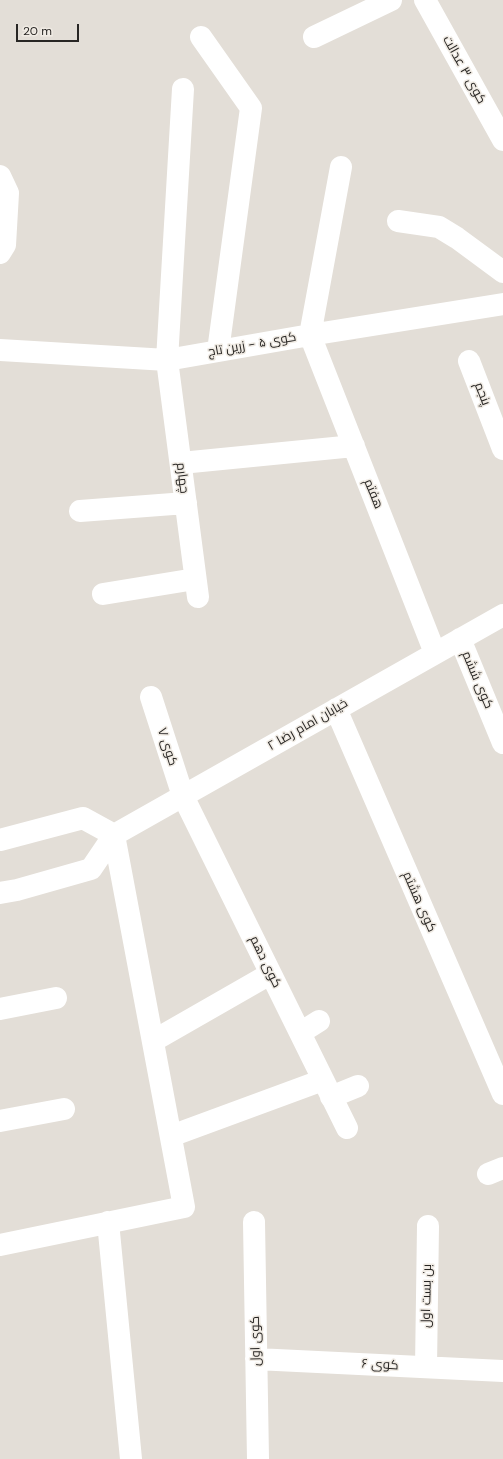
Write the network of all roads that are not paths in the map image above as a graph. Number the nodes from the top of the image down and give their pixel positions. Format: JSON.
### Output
{"nodes":[{"id":1,"x":391,"y":0,"type":"edge"},
{"id":2,"x":425,"y":0,"type":"edge"},
{"id":3,"x":201,"y":37,"type":"dead end"},
{"id":4,"x":314,"y":37,"type":"dead end"},
{"id":5,"x":182,"y":90,"type":"dead end"},
{"id":6,"x":503,"y":140,"type":"edge"},
{"id":7,"x":341,"y":167,"type":"dead end"},
{"id":8,"x":0,"y":176,"type":"edge"},
{"id":9,"x":398,"y":221,"type":"dead end"},
{"id":10,"x":0,"y":254,"type":"edge"},
{"id":11,"x":503,"y":272,"type":"edge"},
{"id":12,"x":503,"y":304,"type":"edge"},
{"id":13,"x":310,"y":335,"type":"junction"},
{"id":14,"x":0,"y":350,"type":"edge"},
{"id":15,"x":218,"y":351,"type":"junction"},
{"id":16,"x":167,"y":360,"type":"junction"},
{"id":17,"x":469,"y":361,"type":"dead end"},
{"id":18,"x":354,"y":446,"type":"junction"},
{"id":19,"x":503,"y":449,"type":"edge"},
{"id":20,"x":181,"y":463,"type":"junction"},
{"id":21,"x":186,"y":503,"type":"junction"},
{"id":22,"x":80,"y":511,"type":"dead end"},
{"id":23,"x":103,"y":594,"type":"dead end"},
{"id":24,"x":503,"y":615,"type":"edge"},
{"id":25,"x":460,"y":639,"type":"junction"},
{"id":26,"x":435,"y":653,"type":"junction"},
{"id":27,"x":151,"y":697,"type":"dead end"},
{"id":28,"x":336,"y":709,"type":"junction"},
{"id":29,"x":503,"y":743,"type":"edge"},
{"id":30,"x":182,"y":796,"type":"junction"},
{"id":31,"x":114,"y":835,"type":"junction"},
{"id":32,"x":0,"y":840,"type":"edge"},
{"id":33,"x":0,"y":893,"type":"edge"},
{"id":34,"x":270,"y":974,"type":"junction"},
{"id":35,"x":56,"y":998,"type":"dead end"},
{"id":36,"x":0,"y":1009,"type":"edge"},
{"id":37,"x":319,"y":1021,"type":"dead end"},
{"id":38,"x":300,"y":1033,"type":"junction"},
{"id":39,"x":153,"y":1041,"type":"junction"},
{"id":40,"x":358,"y":1086,"type":"dead end"},
{"id":41,"x":327,"y":1088,"type":"junction"},
{"id":42,"x":503,"y":1094,"type":"edge"},
{"id":43,"x":64,"y":1109,"type":"dead end"},
{"id":44,"x":0,"y":1122,"type":"edge"},
{"id":45,"x":346,"y":1128,"type":"dead end"},
{"id":46,"x":171,"y":1136,"type":"junction"},
{"id":47,"x":108,"y":1222,"type":"junction"},
{"id":48,"x":254,"y":1222,"type":"dead end"},
{"id":49,"x":428,"y":1226,"type":"dead end"},
{"id":50,"x":0,"y":1246,"type":"edge"},
{"id":51,"x":256,"y":1359,"type":"junction"},
{"id":52,"x":426,"y":1367,"type":"junction"},
{"id":53,"x":503,"y":1371,"type":"edge"},
{"id":54,"x":131,"y":1459,"type":"edge"},
{"id":55,"x":258,"y":1459,"type":"edge"}],
"edges":[{"from":1,"to":4,"type":"street"},
{"from":2,"to":6,"type":"street","name":"کوی ۳ عدالت"},
{"from":3,"to":15,"type":"street"},
{"from":5,"to":16,"type":"street","name":"چهارم"},
{"from":7,"to":13,"type":"street"},
{"from":8,"to":10,"type":"street"},
{"from":9,"to":11,"type":"street"},
{"from":12,"to":13,"type":"street","name":"کوی ۵ - زرین تاج"},
{"from":13,"to":15,"type":"street","name":"کوی ۵ - زرین تاج"},
{"from":13,"to":18,"type":"street","name":"هفتم"},
{"from":14,"to":16,"type":"street","name":"کوی ۵ - زرین تاج"},
{"from":15,"to":16,"type":"street","name":"کوی ۵ - زرین تاج"},
{"from":16,"to":20,"type":"street","name":"چهارم"},
{"from":17,"to":19,"type":"street","name":"پنجم"},
{"from":18,"to":20,"type":"street"},
{"from":18,"to":26,"type":"street","name":"هفتم"},
{"from":20,"to":21,"type":"street","name":"چهارم"},
{"from":21,"to":22,"type":"street"},
{"from":21,"to":23,"type":"street","name":"چهارم"},
{"from":24,"to":25,"type":"street","name":"خیابان امام رضا ۲"},
{"from":25,"to":26,"type":"street","name":"خیابان امام رضا ۲"},
{"from":25,"to":29,"type":"street","name":"کوی ششم"},
{"from":26,"to":28,"type":"street","name":"خیابان امام رضا ۲"},
{"from":27,"to":30,"type":"street","name":"کوی ۷"},
{"from":28,"to":30,"type":"street","name":"خیابان امام رضا ۲"},
{"from":28,"to":42,"type":"street","name":"کوی هشتم"},
{"from":30,"to":31,"type":"street","name":"خیابان امام رضا ۲"},
{"from":30,"to":34,"type":"street","name":"کوی دهم"},
{"from":31,"to":32,"type":"street"},
{"from":31,"to":33,"type":"street","name":"خیابان امام رضا ۲"},
{"from":31,"to":39,"type":"street"},
{"from":34,"to":38,"type":"street","name":"کوی دهم"},
{"from":34,"to":39,"type":"street"},
{"from":35,"to":36,"type":"street"},
{"from":37,"to":38,"type":"street"},
{"from":38,"to":41,"type":"street","name":"کوی دهم"},
{"from":39,"to":46,"type":"street"},
{"from":40,"to":41,"type":"street"},
{"from":41,"to":45,"type":"street","name":"کوی دهم"},
{"from":41,"to":46,"type":"street"},
{"from":43,"to":44,"type":"street"},
{"from":46,"to":47,"type":"street"},
{"from":47,"to":50,"type":"street"},
{"from":47,"to":54,"type":"street"},
{"from":48,"to":51,"type":"street","name":"کوی اول"},
{"from":49,"to":52,"type":"street","name":"بن بست اول"},
{"from":51,"to":52,"type":"street","name":"کوی ۶"},
{"from":51,"to":55,"type":"street","name":"کوی اول"},
{"from":52,"to":53,"type":"street","name":"کوی ۶"}]}
